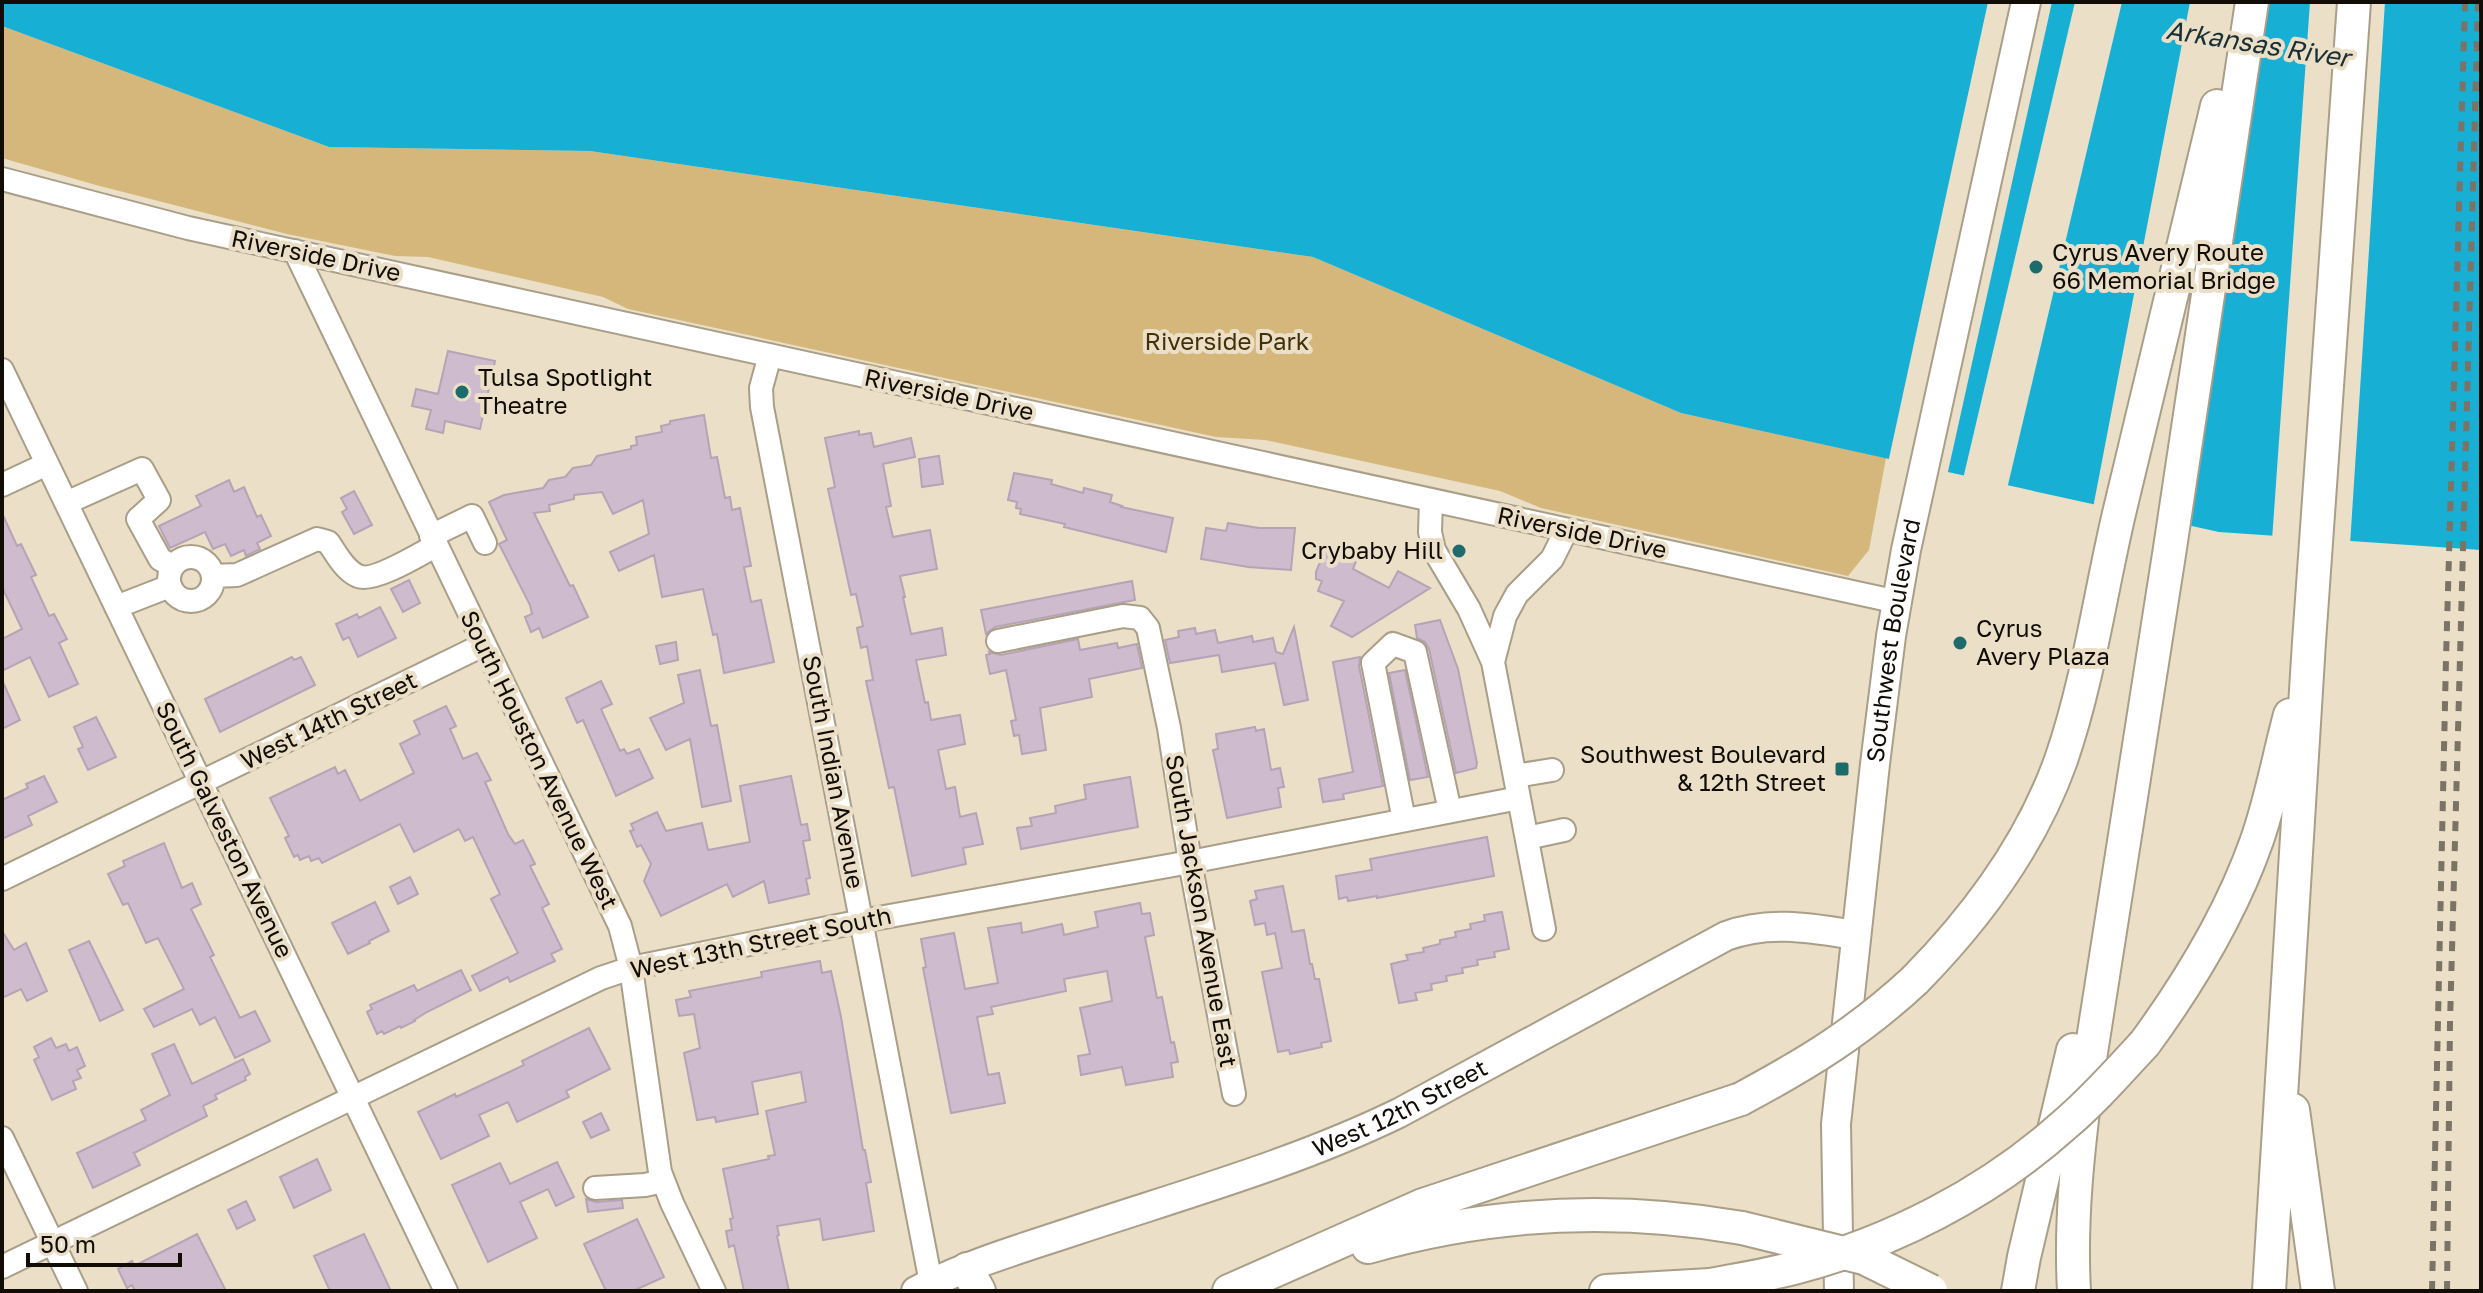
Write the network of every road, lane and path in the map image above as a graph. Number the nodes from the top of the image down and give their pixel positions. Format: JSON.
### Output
{"nodes":[{"id":1,"x":2026,"y":2,"type":"edge"},
{"id":2,"x":2243,"y":2,"type":"edge"},
{"id":3,"x":2252,"y":2,"type":"edge"},
{"id":4,"x":2354,"y":2,"type":"edge"},
{"id":5,"x":2,"y":179,"type":"edge"},
{"id":6,"x":295,"y":251,"type":"junction"},
{"id":7,"x":770,"y":355,"type":"junction"},
{"id":8,"x":2,"y":370,"type":"edge"},
{"id":9,"x":47,"y":464,"type":"junction"},
{"id":10,"x":2,"y":484,"type":"edge"},
{"id":11,"x":1431,"y":501,"type":"junction"},
{"id":12,"x":66,"y":503,"type":"junction"},
{"id":13,"x":1566,"y":531,"type":"junction"},
{"id":14,"x":433,"y":541,"type":"junction"},
{"id":15,"x":485,"y":543,"type":"dead end"},
{"id":16,"x":171,"y":576,"type":"junction"},
{"id":17,"x":213,"y":576,"type":"junction"},
{"id":18,"x":1898,"y":602,"type":"junction"},
{"id":19,"x":116,"y":607,"type":"junction"},
{"id":20,"x":998,"y":641,"type":"dead end"},
{"id":21,"x":2309,"y":642,"type":"junction"},
{"id":22,"x":483,"y":645,"type":"junction"},
{"id":23,"x":1493,"y":662,"type":"junction"},
{"id":24,"x":1552,"y":770,"type":"dead end"},
{"id":25,"x":201,"y":783,"type":"junction"},
{"id":26,"x":1517,"y":787,"type":"junction"},
{"id":27,"x":2131,"y":801,"type":"junction"},
{"id":28,"x":1450,"y":811,"type":"junction"},
{"id":29,"x":1404,"y":820,"type":"junction"},
{"id":30,"x":1564,"y":830,"type":"dead end"},
{"id":31,"x":1527,"y":838,"type":"junction"},
{"id":32,"x":1190,"y":862,"type":"junction"},
{"id":33,"x":2,"y":879,"type":"edge"},
{"id":34,"x":862,"y":921,"type":"junction"},
{"id":35,"x":1544,"y":929,"type":"dead end"},
{"id":36,"x":1855,"y":935,"type":"junction"},
{"id":37,"x":631,"y":968,"type":"junction"},
{"id":38,"x":2284,"y":1048,"type":"junction"},
{"id":39,"x":1234,"y":1094,"type":"dead end"},
{"id":40,"x":353,"y":1099,"type":"junction"},
{"id":41,"x":2,"y":1138,"type":"edge"},
{"id":42,"x":663,"y":1181,"type":"junction"},
{"id":43,"x":595,"y":1188,"type":"dead end"},
{"id":44,"x":53,"y":1243,"type":"junction"},
{"id":45,"x":2,"y":1267,"type":"edge"},
{"id":46,"x":973,"y":1280,"type":"edge"},
{"id":47,"x":924,"y":1287,"type":"edge"},
{"id":48,"x":1237,"y":1287,"type":"edge"},
{"id":49,"x":76,"y":1291,"type":"edge"},
{"id":50,"x":446,"y":1291,"type":"edge"},
{"id":51,"x":714,"y":1291,"type":"edge"},
{"id":52,"x":1606,"y":1291,"type":"edge"},
{"id":53,"x":1839,"y":1291,"type":"edge"},
{"id":54,"x":1931,"y":1291,"type":"edge"},
{"id":55,"x":2018,"y":1291,"type":"edge"},
{"id":56,"x":2074,"y":1291,"type":"edge"},
{"id":57,"x":2269,"y":1291,"type":"edge"},
{"id":58,"x":2318,"y":1291,"type":"edge"}],
"edges":[{"from":1,"to":18,"type":"main road","name":"Southwest Boulevard"},
{"from":2,"to":48,"type":"highway","bridge":true},
{"from":3,"to":27,"type":"highway"},
{"from":4,"to":21,"type":"highway"},
{"from":5,"to":6,"type":"street","name":"Riverside Drive"},
{"from":6,"to":7,"type":"street","name":"Riverside Drive"},
{"from":6,"to":14,"type":"street","name":"South Houston Avenue West"},
{"from":7,"to":11,"type":"street","name":"Riverside Drive"},
{"from":7,"to":34,"type":"street","name":"South Indian Avenue"},
{"from":8,"to":9,"type":"street","name":"South Galveston Avenue"},
{"from":9,"to":10,"type":"street"},
{"from":9,"to":12,"type":"street","name":"South Galveston Avenue"},
{"from":11,"to":13,"type":"street","name":"Riverside Drive"},
{"from":11,"to":23,"type":"street"},
{"from":12,"to":16,"type":"street"},
{"from":12,"to":19,"type":"street","name":"South Galveston Avenue"},
{"from":13,"to":18,"type":"street","name":"Riverside Drive"},
{"from":13,"to":23,"type":"street"},
{"from":14,"to":15,"type":"street"},
{"from":14,"to":17,"type":"street"},
{"from":14,"to":22,"type":"street","name":"South Houston Avenue West"},
{"from":16,"to":17,"type":"street"},
{"from":16,"to":17,"type":"street"},
{"from":16,"to":19,"type":"street"},
{"from":18,"to":36,"type":"main road","name":"Southwest Boulevard"},
{"from":19,"to":25,"type":"street","name":"South Galveston Avenue"},
{"from":20,"to":32,"type":"street","name":"South Jackson Avenue East"},
{"from":21,"to":38,"type":"highway"},
{"from":21,"to":52,"type":"highway","bridge":true},
{"from":22,"to":25,"type":"street","name":"West 14th Street"},
{"from":22,"to":37,"type":"street","name":"South Houston Avenue West"},
{"from":23,"to":26,"type":"street"},
{"from":24,"to":26,"type":"street","name":"West 13th Street South"},
{"from":25,"to":33,"type":"street","name":"West 14th Street"},
{"from":25,"to":40,"type":"street","name":"South Galveston Avenue"},
{"from":26,"to":28,"type":"street","name":"West 13th Street South"},
{"from":26,"to":31,"type":"street"},
{"from":27,"to":55,"type":"highway"},
{"from":27,"to":56,"type":"highway"},
{"from":28,"to":29,"type":"street","name":"West 13th Street South"},
{"from":28,"to":29,"type":"street"},
{"from":29,"to":32,"type":"street","name":"West 13th Street South"},
{"from":30,"to":31,"type":"street"},
{"from":31,"to":35,"type":"street"},
{"from":32,"to":34,"type":"street","name":"West 13th Street South"},
{"from":32,"to":39,"type":"street","name":"South Jackson Avenue East"},
{"from":34,"to":37,"type":"street","name":"West 13th Street South"},
{"from":34,"to":47,"type":"street","name":"South Indian Avenue"},
{"from":36,"to":46,"type":"main road","name":"West 12th Street"},
{"from":36,"to":53,"type":"main road","name":"Southwest Boulevard"},
{"from":37,"to":40,"type":"street","name":"West 13th Street South"},
{"from":37,"to":42,"type":"street","name":"South Houston Avenue West"},
{"from":38,"to":57,"type":"highway"},
{"from":38,"to":58,"type":"highway"},
{"from":40,"to":44,"type":"street","name":"West 13th Street South"},
{"from":40,"to":50,"type":"street","name":"South Galveston Avenue"},
{"from":41,"to":44,"type":"street"},
{"from":42,"to":43,"type":"street"},
{"from":42,"to":51,"type":"street","name":"South Houston Avenue West"},
{"from":44,"to":45,"type":"street","name":"West 13th Street South"},
{"from":44,"to":49,"type":"street"},
{"from":46,"to":47,"type":"main road","name":"West 12th Street"},
{"from":48,"to":54,"type":"highway","bridge":true}]}
